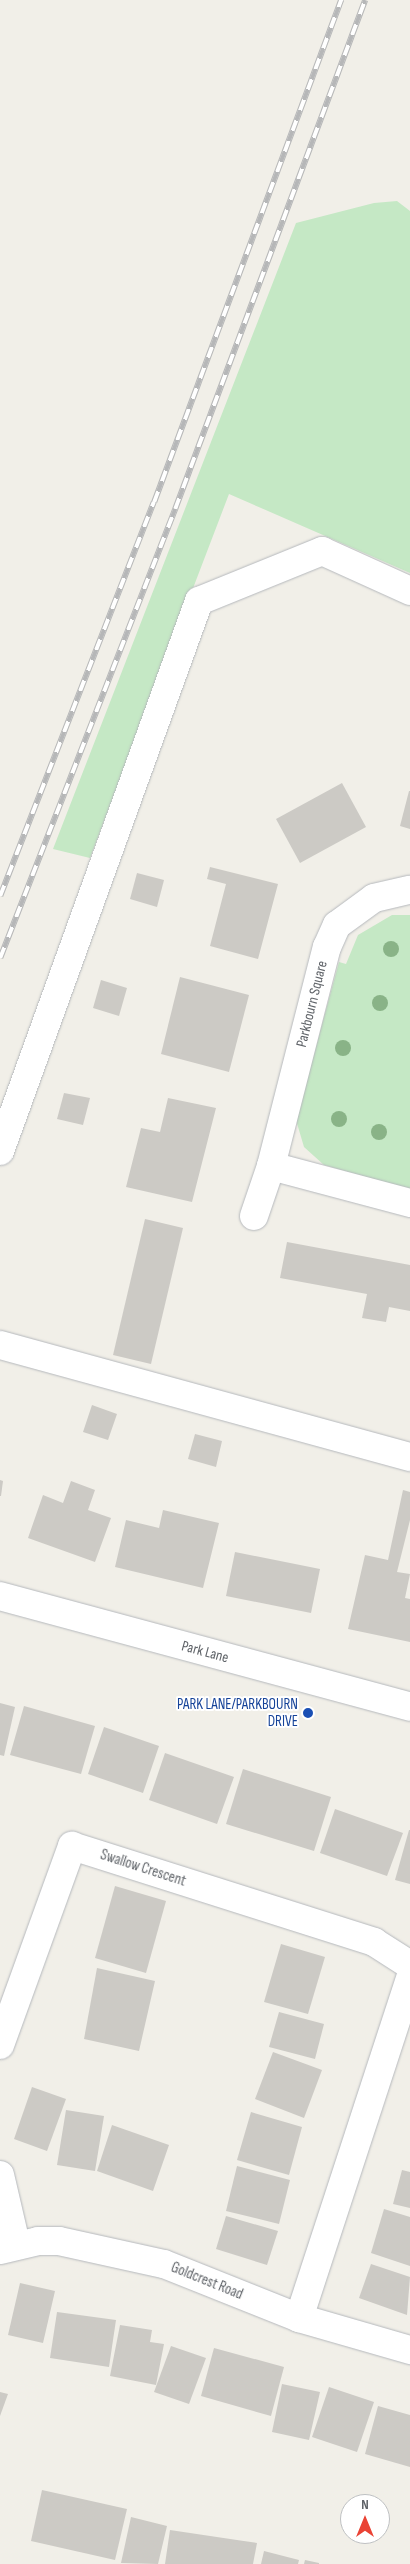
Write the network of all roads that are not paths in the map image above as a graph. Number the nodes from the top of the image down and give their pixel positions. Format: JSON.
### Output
{"nodes":[{"id":1,"x":410,"y":591,"type":"edge"},
{"id":2,"x":410,"y":890,"type":"edge"},
{"id":3,"x":0,"y":1152,"type":"edge"},
{"id":4,"x":271,"y":1166,"type":"junction"},
{"id":5,"x":410,"y":1203,"type":"edge"},
{"id":6,"x":254,"y":1216,"type":"dead end"},
{"id":7,"x":0,"y":1345,"type":"edge"},
{"id":8,"x":410,"y":1457,"type":"edge"},
{"id":9,"x":0,"y":1596,"type":"edge"},
{"id":10,"x":410,"y":1707,"type":"edge"},
{"id":11,"x":410,"y":1965,"type":"edge"},
{"id":12,"x":410,"y":1979,"type":"edge"},
{"id":13,"x":0,"y":2044,"type":"edge"},
{"id":14,"x":0,"y":2175,"type":"edge"},
{"id":15,"x":8,"y":2247,"type":"edge"},
{"id":16,"x":300,"y":2318,"type":"junction"},
{"id":17,"x":410,"y":2350,"type":"edge"}],
"edges":[{"from":1,"to":3,"type":"street"},
{"from":2,"to":4,"type":"street","name":"Parkbourn Square"},
{"from":4,"to":5,"type":"street"},
{"from":4,"to":6,"type":"street","name":"Parkbourn Square"},
{"from":7,"to":8,"type":"street"},
{"from":9,"to":10,"type":"street","name":"Park Lane"},
{"from":11,"to":13,"type":"street","name":"Swallow Crescent"},
{"from":12,"to":16,"type":"street"},
{"from":14,"to":15,"type":"street"},
{"from":15,"to":16,"type":"street","name":"Goldcrest Road"},
{"from":16,"to":17,"type":"street","name":"Goldcrest Road"}]}
